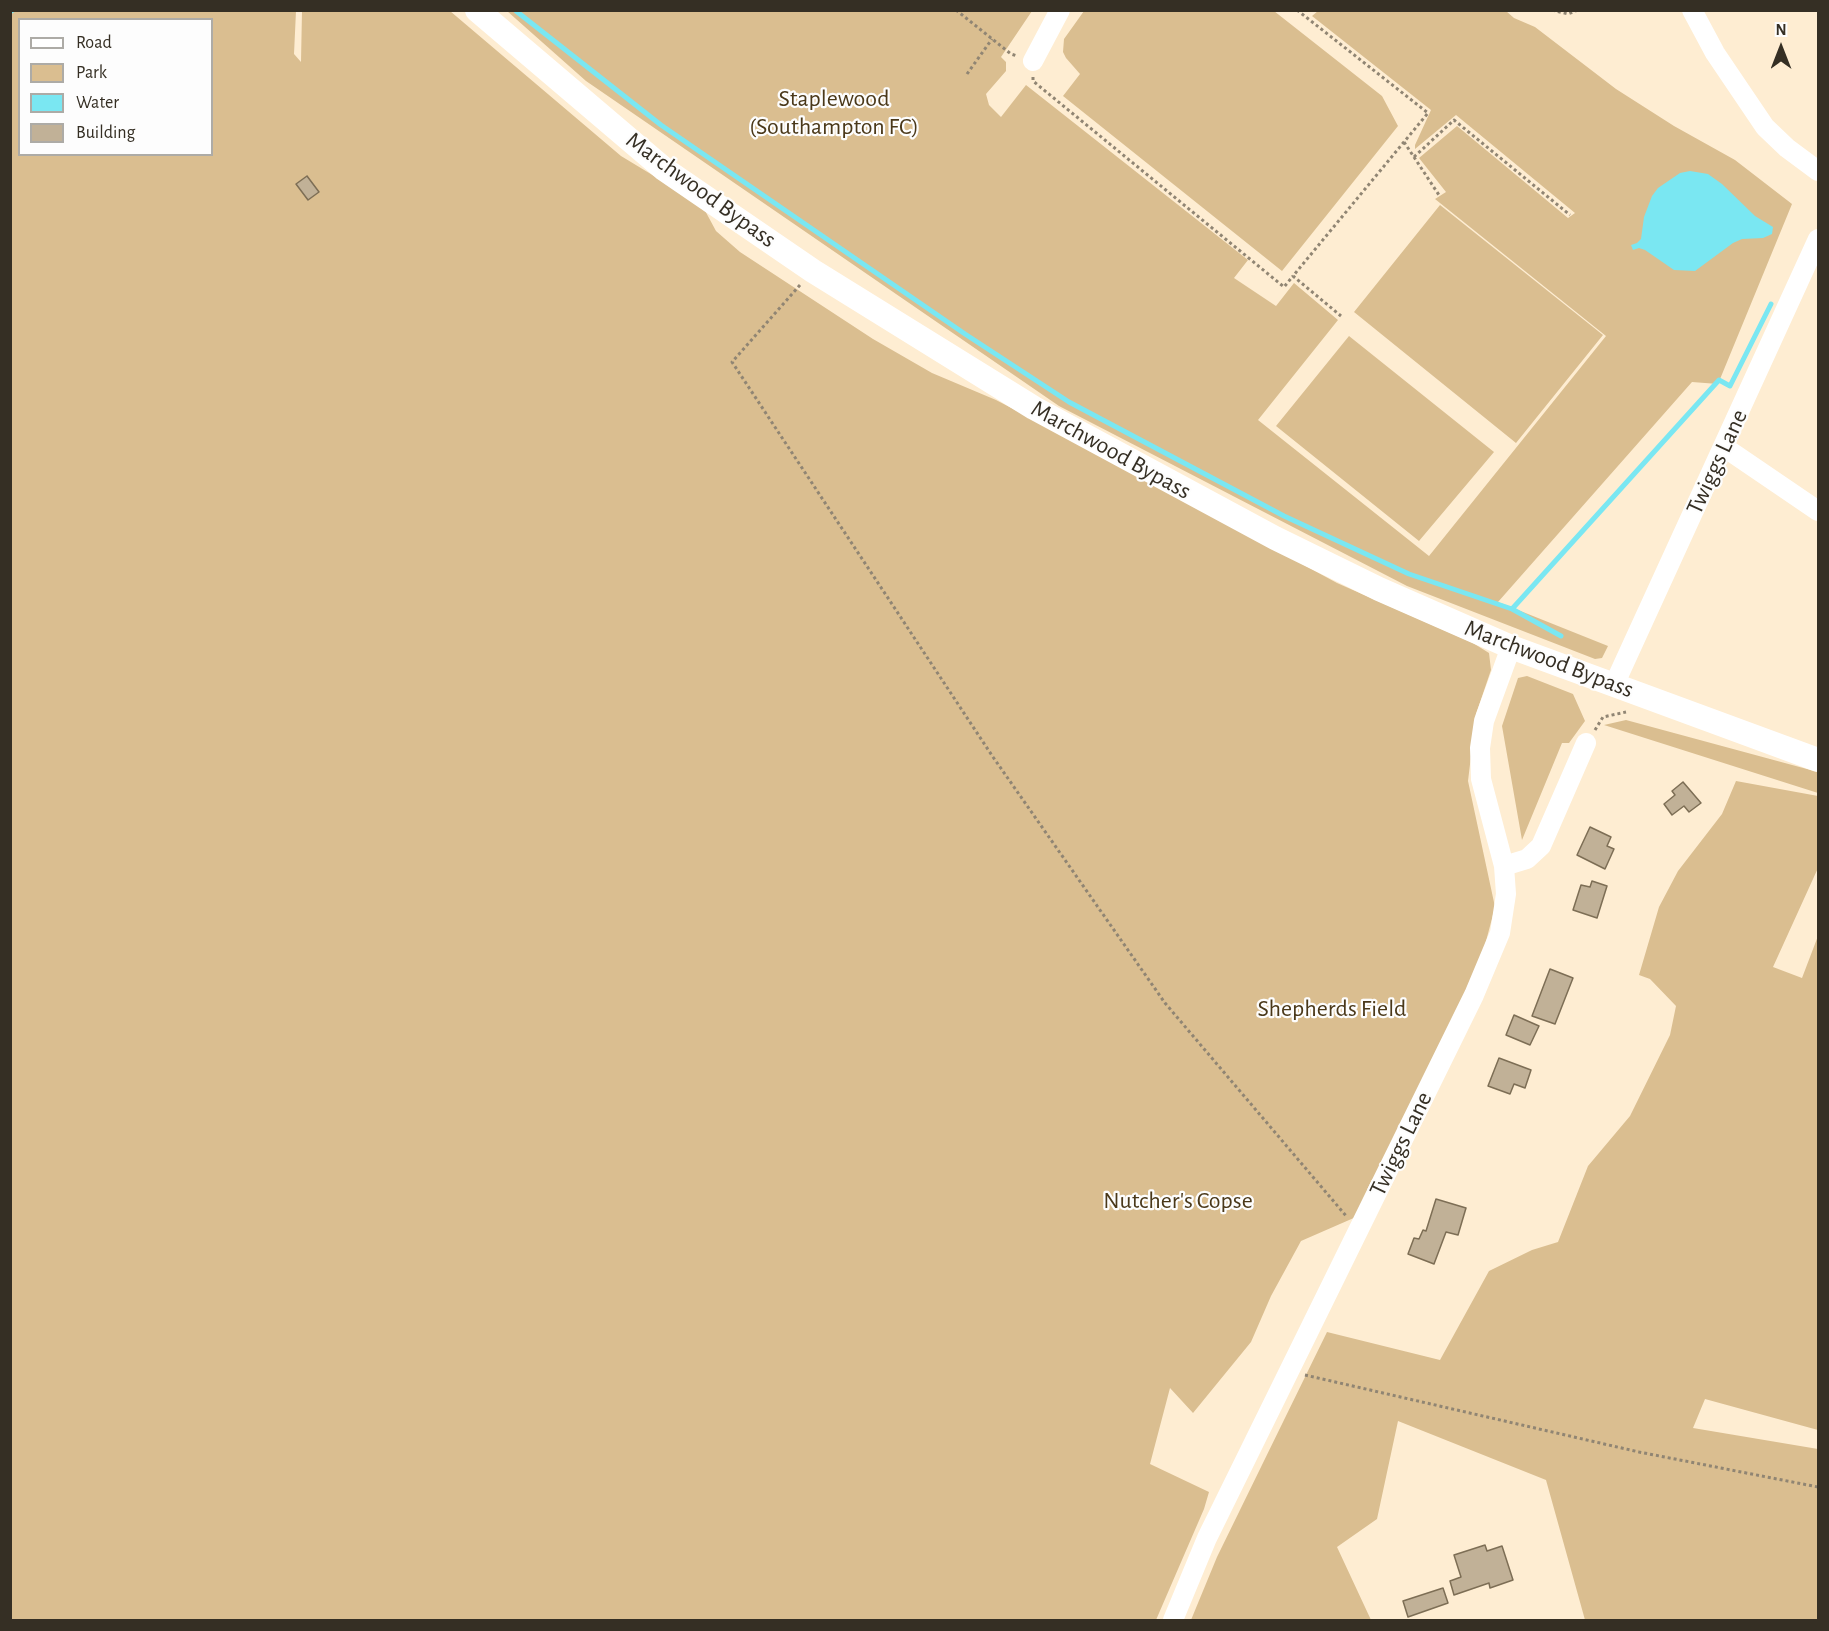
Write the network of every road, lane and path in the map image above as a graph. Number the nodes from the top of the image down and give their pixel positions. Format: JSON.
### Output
{"nodes":[{"id":1,"x":477,"y":10,"type":"edge"},
{"id":2,"x":956,"y":10,"type":"edge"},
{"id":3,"x":1060,"y":10,"type":"edge"},
{"id":4,"x":1297,"y":10,"type":"edge"},
{"id":5,"x":1552,"y":10,"type":"edge"},
{"id":6,"x":1578,"y":10,"type":"edge"},
{"id":7,"x":1692,"y":10,"type":"edge"},
{"id":8,"x":992,"y":39,"type":"junction"},
{"id":9,"x":1033,"y":61,"type":"junction"},
{"id":10,"x":967,"y":74,"type":"dead end"},
{"id":11,"x":1404,"y":142,"type":"junction"},
{"id":12,"x":1414,"y":157,"type":"junction"},
{"id":13,"x":1818,"y":171,"type":"edge"},
{"id":14,"x":1439,"y":195,"type":"dead end"},
{"id":15,"x":1570,"y":215,"type":"dead end"},
{"id":16,"x":1818,"y":239,"type":"edge"},
{"id":17,"x":813,"y":271,"type":"junction"},
{"id":18,"x":1293,"y":276,"type":"junction"},
{"id":19,"x":1341,"y":316,"type":"dead end"},
{"id":20,"x":1724,"y":447,"type":"junction"},
{"id":21,"x":1818,"y":511,"type":"edge"},
{"id":22,"x":1511,"y":647,"type":"junction"},
{"id":23,"x":1614,"y":685,"type":"junction"},
{"id":24,"x":1586,"y":743,"type":"dead end"},
{"id":25,"x":1818,"y":760,"type":"edge"},
{"id":26,"x":1504,"y":866,"type":"junction"},
{"id":27,"x":1360,"y":1226,"type":"junction"},
{"id":28,"x":1289,"y":1371,"type":"junction"},
{"id":29,"x":1818,"y":1487,"type":"edge"},
{"id":30,"x":1173,"y":1620,"type":"edge"}],
"edges":[{"from":1,"to":17,"type":"main road","name":"Marchwood Bypass"},
{"from":2,"to":8,"type":"path"},
{"from":3,"to":9,"type":"street"},
{"from":4,"to":11,"type":"path"},
{"from":5,"to":6,"type":"path"},
{"from":7,"to":13,"type":"street"},
{"from":8,"to":9,"type":"path"},
{"from":8,"to":10,"type":"path"},
{"from":9,"to":18,"type":"path"},
{"from":11,"to":12,"type":"path"},
{"from":11,"to":18,"type":"path"},
{"from":12,"to":14,"type":"path"},
{"from":12,"to":15,"type":"path"},
{"from":16,"to":20,"type":"street","name":"Twiggs Lane"},
{"from":17,"to":22,"type":"main road","name":"Marchwood Bypass"},
{"from":17,"to":27,"type":"path"},
{"from":18,"to":19,"type":"path"},
{"from":20,"to":21,"type":"street"},
{"from":20,"to":23,"type":"street","name":"Twiggs Lane"},
{"from":22,"to":23,"type":"main road","name":"Marchwood Bypass"},
{"from":22,"to":26,"type":"street","name":"Twiggs Lane"},
{"from":23,"to":25,"type":"main road","name":"Marchwood Bypass"},
{"from":24,"to":26,"type":"street"},
{"from":26,"to":27,"type":"street","name":"Twiggs Lane"},
{"from":27,"to":28,"type":"street","name":"Twiggs Lane"},
{"from":28,"to":29,"type":"path"},
{"from":28,"to":30,"type":"street","name":"Twiggs Lane"}]}
